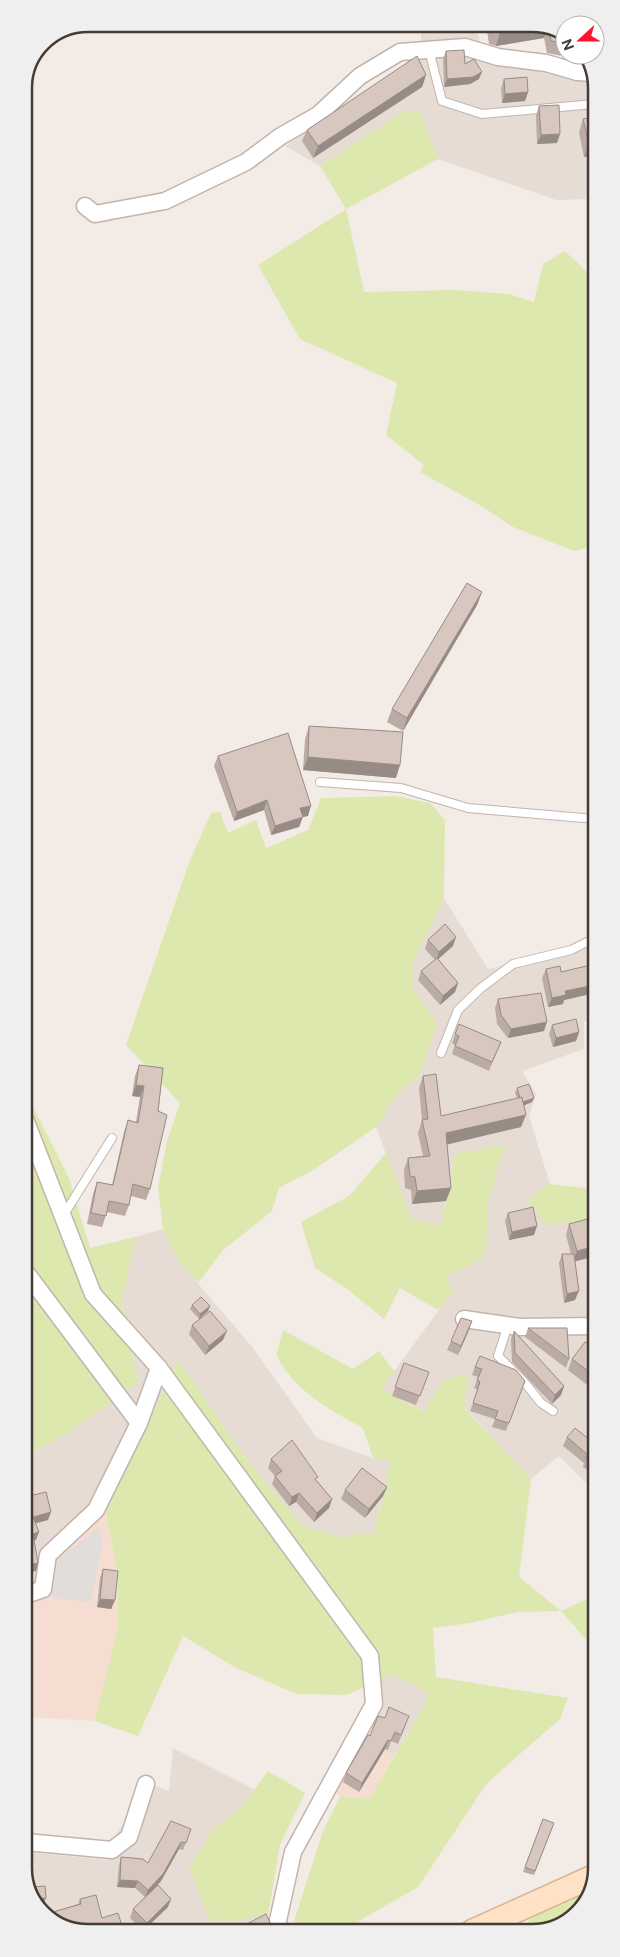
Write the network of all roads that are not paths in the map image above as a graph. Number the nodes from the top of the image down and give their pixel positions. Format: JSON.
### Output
{"nodes":[{"id":1,"x":428,"y":50,"type":"junction"},
{"id":2,"x":585,"y":72,"type":"edge"},
{"id":3,"x":588,"y":105,"type":"edge"},
{"id":4,"x":85,"y":206,"type":"dead end"},
{"id":5,"x":320,"y":782,"type":"dead end"},
{"id":6,"x":588,"y":818,"type":"edge"},
{"id":7,"x":588,"y":942,"type":"edge"},
{"id":8,"x":441,"y":1053,"type":"dead end"},
{"id":9,"x":32,"y":1137,"type":"edge"},
{"id":10,"x":112,"y":1138,"type":"dead end"},
{"id":11,"x":63,"y":1216,"type":"junction"},
{"id":12,"x":32,"y":1280,"type":"edge"},
{"id":13,"x":464,"y":1319,"type":"edge"},
{"id":14,"x":508,"y":1325,"type":"junction"},
{"id":15,"x":588,"y":1326,"type":"edge"},
{"id":16,"x":159,"y":1368,"type":"junction"},
{"id":17,"x":553,"y":1411,"type":"dead end"},
{"id":18,"x":139,"y":1422,"type":"junction"},
{"id":19,"x":32,"y":1593,"type":"edge"},
{"id":20,"x":146,"y":1784,"type":"dead end"},
{"id":21,"x":32,"y":1843,"type":"edge"},
{"id":22,"x":586,"y":1880,"type":"edge"},
{"id":23,"x":277,"y":1924,"type":"edge"},
{"id":24,"x":489,"y":1924,"type":"edge"}],
"edges":[{"from":1,"to":2,"type":"street"},
{"from":1,"to":3,"type":"lane"},
{"from":1,"to":4,"type":"street"},
{"from":5,"to":6,"type":"lane"},
{"from":7,"to":8,"type":"lane"},
{"from":9,"to":11,"type":"street"},
{"from":10,"to":11,"type":"lane"},
{"from":11,"to":16,"type":"street"},
{"from":12,"to":18,"type":"street"},
{"from":13,"to":14,"type":"street"},
{"from":14,"to":15,"type":"street"},
{"from":14,"to":17,"type":"lane"},
{"from":16,"to":18,"type":"street"},
{"from":16,"to":23,"type":"street"},
{"from":18,"to":19,"type":"street"},
{"from":20,"to":21,"type":"street"},
{"from":22,"to":24,"type":"main road"}]}
